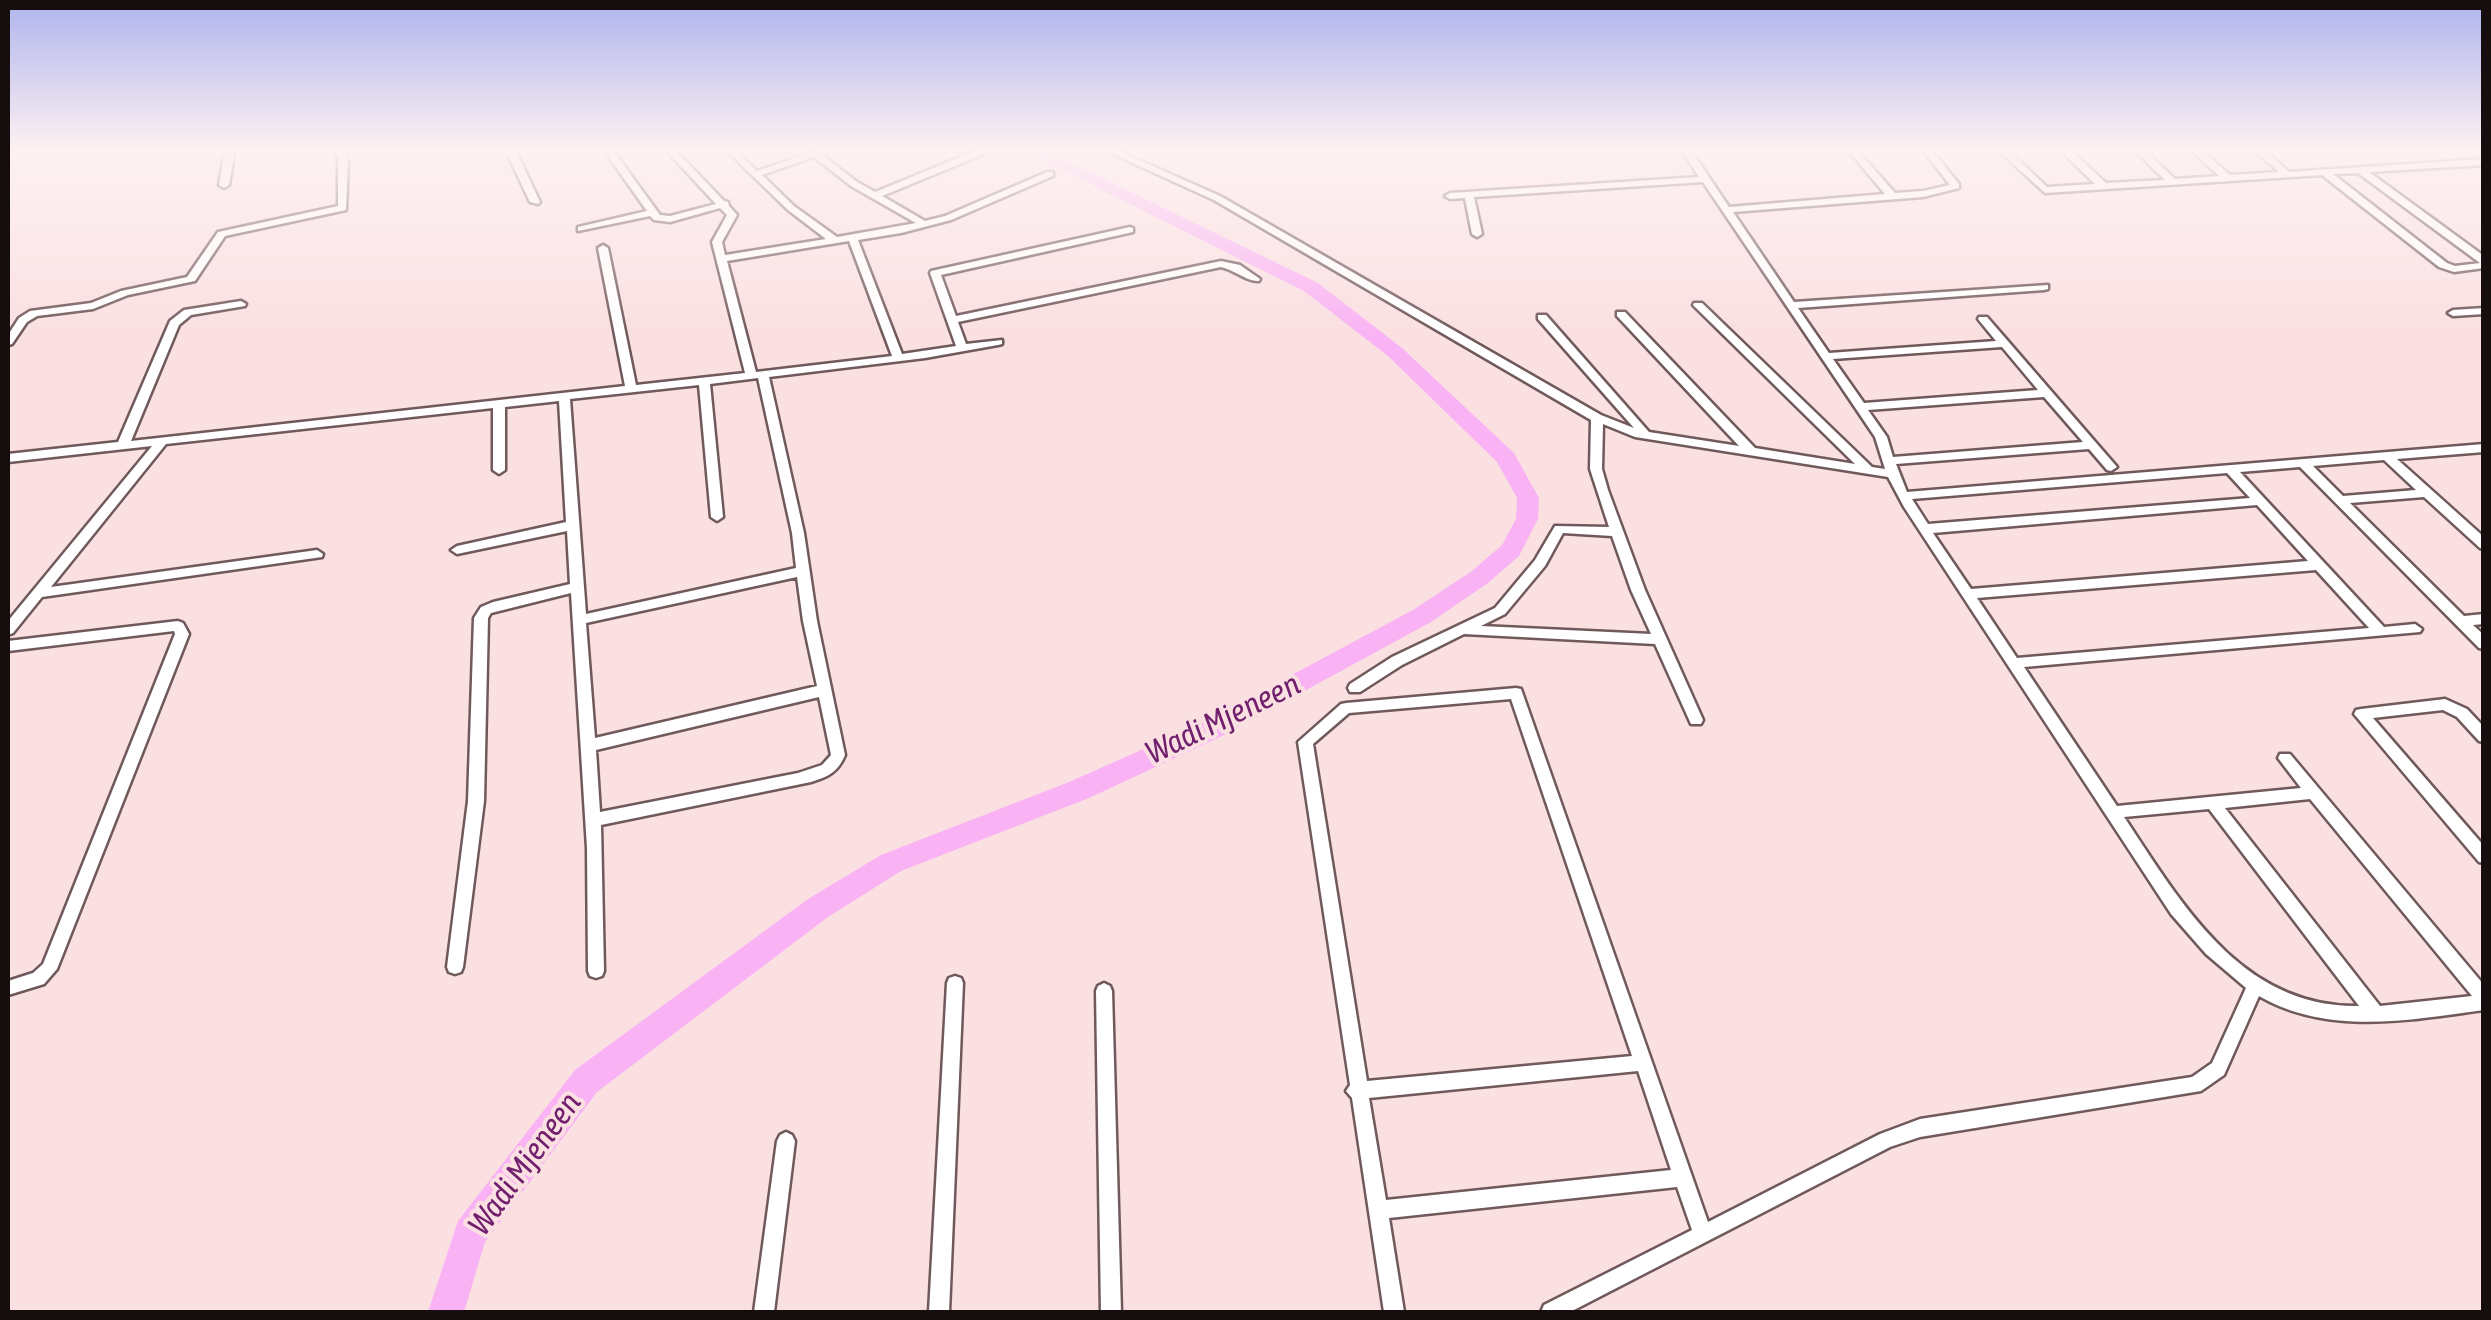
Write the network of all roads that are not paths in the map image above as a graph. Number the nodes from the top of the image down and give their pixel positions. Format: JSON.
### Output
{"nodes":[{"id":1,"x":1726,"y":210,"type":"edge"},
{"id":2,"x":331,"y":211,"type":"edge"},
{"id":3,"x":700,"y":211,"type":"edge"},
{"id":4,"x":729,"y":211,"type":"edge"},
{"id":5,"x":799,"y":211,"type":"edge"},
{"id":6,"x":900,"y":211,"type":"edge"},
{"id":7,"x":965,"y":211,"type":"edge"},
{"id":8,"x":1239,"y":211,"type":"edge"},
{"id":9,"x":1472,"y":211,"type":"edge"},
{"id":10,"x":2374,"y":211,"type":"edge"},
{"id":11,"x":2413,"y":211,"type":"edge"},
{"id":12,"x":653,"y":212,"type":"joint"},
{"id":13,"x":924,"y":224,"type":"junction"},
{"id":14,"x":581,"y":229,"type":"dead end"},
{"id":15,"x":1130,"y":230,"type":"dead end"},
{"id":16,"x":1477,"y":234,"type":"dead end"},
{"id":17,"x":852,"y":237,"type":"junction"},
{"id":18,"x":834,"y":240,"type":"junction"},
{"id":19,"x":603,"y":248,"type":"dead end"},
{"id":20,"x":720,"y":259,"type":"junction"},
{"id":21,"x":2484,"y":264,"type":"edge"},
{"id":22,"x":1254,"y":278,"type":"dead end"},
{"id":23,"x":2044,"y":287,"type":"dead end"},
{"id":24,"x":241,"y":304,"type":"dead end"},
{"id":25,"x":1698,"y":305,"type":"dead end"},
{"id":26,"x":1791,"y":306,"type":"junction"},
{"id":27,"x":2483,"y":312,"type":"edge"},
{"id":28,"x":1621,"y":314,"type":"dead end"},
{"id":29,"x":2453,"y":314,"type":"dead end"},
{"id":30,"x":1542,"y":317,"type":"dead end"},
{"id":31,"x":954,"y":320,"type":"junction"},
{"id":32,"x":1984,"y":320,"type":"dead end"},
{"id":33,"x":8,"y":342,"type":"edge"},
{"id":34,"x":998,"y":342,"type":"dead end"},
{"id":35,"x":2005,"y":344,"type":"junction"},
{"id":36,"x":962,"y":348,"type":"junction"},
{"id":37,"x":1826,"y":356,"type":"junction"},
{"id":38,"x":898,"y":358,"type":"junction"},
{"id":39,"x":757,"y":374,"type":"junction"},
{"id":40,"x":704,"y":381,"type":"junction"},
{"id":41,"x":631,"y":390,"type":"junction"},
{"id":42,"x":2047,"y":393,"type":"junction"},
{"id":43,"x":564,"y":396,"type":"junction"},
{"id":44,"x":498,"y":404,"type":"junction"},
{"id":45,"x":1861,"y":406,"type":"junction"},
{"id":46,"x":1597,"y":418,"type":"junction"},
{"id":47,"x":1646,"y":435,"type":"junction"},
{"id":48,"x":162,"y":441,"type":"junction"},
{"id":49,"x":122,"y":445,"type":"junction"},
{"id":50,"x":2092,"y":445,"type":"junction"},
{"id":51,"x":1751,"y":450,"type":"junction"},
{"id":52,"x":2480,"y":451,"type":"edge"},
{"id":53,"x":2388,"y":457,"type":"junction"},
{"id":54,"x":8,"y":458,"type":"edge"},
{"id":55,"x":2303,"y":463,"type":"junction"},
{"id":56,"x":1892,"y":467,"type":"junction"},
{"id":57,"x":2111,"y":467,"type":"dead end"},
{"id":58,"x":2230,"y":469,"type":"junction"},
{"id":59,"x":499,"y":470,"type":"dead end"},
{"id":60,"x":1868,"y":470,"type":"junction"},
{"id":61,"x":2427,"y":492,"type":"junction"},
{"id":62,"x":1903,"y":496,"type":"junction"},
{"id":63,"x":2339,"y":500,"type":"junction"},
{"id":64,"x":2259,"y":501,"type":"junction"},
{"id":65,"x":717,"y":517,"type":"dead end"},
{"id":66,"x":573,"y":525,"type":"junction"},
{"id":67,"x":1925,"y":529,"type":"junction"},
{"id":68,"x":1618,"y":532,"type":"junction"},
{"id":69,"x":2484,"y":545,"type":"edge"},
{"id":70,"x":457,"y":550,"type":"dead end"},
{"id":71,"x":317,"y":554,"type":"dead end"},
{"id":72,"x":2318,"y":565,"type":"junction"},
{"id":73,"x":803,"y":571,"type":"junction"},
{"id":74,"x":576,"y":587,"type":"junction"},
{"id":75,"x":39,"y":593,"type":"junction"},
{"id":76,"x":1968,"y":594,"type":"junction"},
{"id":77,"x":578,"y":620,"type":"junction"},
{"id":78,"x":2484,"y":620,"type":"edge"},
{"id":79,"x":2461,"y":622,"type":"junction"},
{"id":80,"x":2415,"y":629,"type":"dead end"},
{"id":81,"x":8,"y":630,"type":"edge"},
{"id":82,"x":1460,"y":630,"type":"junction"},
{"id":83,"x":2381,"y":632,"type":"junction"},
{"id":84,"x":1660,"y":639,"type":"junction"},
{"id":85,"x":2484,"y":644,"type":"edge"},
{"id":86,"x":8,"y":646,"type":"edge"},
{"id":87,"x":2015,"y":663,"type":"junction"},
{"id":88,"x":1355,"y":688,"type":"dead end"},
{"id":89,"x":824,"y":690,"type":"junction"},
{"id":90,"x":1696,"y":720,"type":"dead end"},
{"id":91,"x":2484,"y":737,"type":"edge"},
{"id":92,"x":587,"y":746,"type":"junction"},
{"id":93,"x":2286,"y":758,"type":"dead end"},
{"id":94,"x":2314,"y":792,"type":"junction"},
{"id":95,"x":2213,"y":802,"type":"junction"},
{"id":96,"x":2116,"y":812,"type":"junction"},
{"id":97,"x":593,"y":820,"type":"junction"},
{"id":98,"x":2484,"y":857,"type":"edge"},
{"id":99,"x":455,"y":968,"type":"dead end"},
{"id":100,"x":596,"y":971,"type":"dead end"},
{"id":101,"x":956,"y":983,"type":"dead end"},
{"id":102,"x":2255,"y":986,"type":"junction"},
{"id":103,"x":8,"y":988,"type":"edge"},
{"id":104,"x":1104,"y":991,"type":"dead end"},
{"id":105,"x":2484,"y":1000,"type":"edge"},
{"id":106,"x":2377,"y":1016,"type":"junction"},
{"id":107,"x":1642,"y":1063,"type":"junction"},
{"id":108,"x":1357,"y":1091,"type":"junction"},
{"id":109,"x":786,"y":1140,"type":"dead end"},
{"id":110,"x":1680,"y":1178,"type":"junction"},
{"id":111,"x":1378,"y":1210,"type":"junction"},
{"id":112,"x":1703,"y":1235,"type":"junction"},
{"id":113,"x":764,"y":1312,"type":"edge"},
{"id":114,"x":939,"y":1312,"type":"edge"},
{"id":115,"x":1111,"y":1312,"type":"edge"},
{"id":116,"x":1394,"y":1312,"type":"edge"},
{"id":117,"x":1551,"y":1312,"type":"edge"}],
"edges":[{"from":1,"to":26,"type":"street"},
{"from":2,"to":33,"type":"street"},
{"from":3,"to":12,"type":"street"},
{"from":4,"to":20,"type":"street"},
{"from":5,"to":18,"type":"street"},
{"from":6,"to":13,"type":"street"},
{"from":7,"to":13,"type":"street"},
{"from":8,"to":46,"type":"street"},
{"from":9,"to":16,"type":"street"},
{"from":10,"to":21,"type":"street"},
{"from":11,"to":21,"type":"street"},
{"from":12,"to":14,"type":"street"},
{"from":13,"to":17,"type":"street"},
{"from":15,"to":31,"type":"street"},
{"from":17,"to":18,"type":"street"},
{"from":17,"to":38,"type":"street"},
{"from":18,"to":20,"type":"street"},
{"from":19,"to":41,"type":"street"},
{"from":20,"to":39,"type":"street"},
{"from":22,"to":31,"type":"street"},
{"from":23,"to":26,"type":"street"},
{"from":24,"to":49,"type":"street"},
{"from":25,"to":60,"type":"street"},
{"from":26,"to":37,"type":"street"},
{"from":27,"to":29,"type":"street"},
{"from":28,"to":51,"type":"street"},
{"from":30,"to":47,"type":"street"},
{"from":31,"to":36,"type":"street"},
{"from":32,"to":35,"type":"street"},
{"from":34,"to":36,"type":"street"},
{"from":35,"to":37,"type":"street"},
{"from":35,"to":42,"type":"street"},
{"from":36,"to":38,"type":"street"},
{"from":37,"to":45,"type":"street"},
{"from":38,"to":39,"type":"street"},
{"from":39,"to":40,"type":"street"},
{"from":39,"to":73,"type":"street"},
{"from":40,"to":41,"type":"street"},
{"from":40,"to":65,"type":"street"},
{"from":41,"to":43,"type":"street"},
{"from":42,"to":45,"type":"street"},
{"from":42,"to":50,"type":"street"},
{"from":43,"to":44,"type":"street"},
{"from":43,"to":66,"type":"street"},
{"from":44,"to":48,"type":"street"},
{"from":44,"to":59,"type":"street"},
{"from":45,"to":56,"type":"street"},
{"from":46,"to":47,"type":"street"},
{"from":46,"to":68,"type":"street"},
{"from":47,"to":51,"type":"street"},
{"from":48,"to":49,"type":"street"},
{"from":48,"to":75,"type":"street"},
{"from":49,"to":54,"type":"street"},
{"from":50,"to":56,"type":"street"},
{"from":50,"to":57,"type":"street"},
{"from":51,"to":60,"type":"street"},
{"from":52,"to":53,"type":"street"},
{"from":53,"to":55,"type":"street"},
{"from":53,"to":61,"type":"street"},
{"from":55,"to":58,"type":"street"},
{"from":55,"to":63,"type":"street"},
{"from":56,"to":60,"type":"street"},
{"from":56,"to":62,"type":"street"},
{"from":58,"to":62,"type":"street"},
{"from":58,"to":64,"type":"street"},
{"from":61,"to":63,"type":"street"},
{"from":61,"to":69,"type":"street"},
{"from":62,"to":67,"type":"street"},
{"from":63,"to":79,"type":"street"},
{"from":64,"to":67,"type":"street"},
{"from":64,"to":72,"type":"street"},
{"from":66,"to":70,"type":"street"},
{"from":66,"to":74,"type":"street"},
{"from":67,"to":76,"type":"street"},
{"from":68,"to":82,"type":"street"},
{"from":68,"to":84,"type":"street"},
{"from":71,"to":75,"type":"street"},
{"from":72,"to":76,"type":"street"},
{"from":72,"to":83,"type":"street"},
{"from":73,"to":77,"type":"street"},
{"from":73,"to":89,"type":"street"},
{"from":74,"to":77,"type":"street"},
{"from":74,"to":99,"type":"street"},
{"from":75,"to":81,"type":"street"},
{"from":76,"to":87,"type":"street"},
{"from":77,"to":92,"type":"street"},
{"from":78,"to":79,"type":"street"},
{"from":79,"to":85,"type":"street"},
{"from":80,"to":83,"type":"street"},
{"from":82,"to":84,"type":"street"},
{"from":82,"to":88,"type":"street"},
{"from":83,"to":87,"type":"street"},
{"from":84,"to":90,"type":"street"},
{"from":86,"to":103,"type":"street"},
{"from":87,"to":96,"type":"street"},
{"from":89,"to":92,"type":"street"},
{"from":89,"to":97,"type":"street"},
{"from":91,"to":98,"type":"street"},
{"from":92,"to":97,"type":"street"},
{"from":93,"to":94,"type":"street"},
{"from":94,"to":95,"type":"street"},
{"from":94,"to":105,"type":"street"},
{"from":95,"to":96,"type":"street"},
{"from":95,"to":106,"type":"street"},
{"from":96,"to":102,"type":"street"},
{"from":97,"to":100,"type":"street"},
{"from":101,"to":114,"type":"street"},
{"from":102,"to":106,"type":"street"},
{"from":102,"to":112,"type":"street"},
{"from":104,"to":115,"type":"street"},
{"from":105,"to":106,"type":"street"},
{"from":107,"to":108,"type":"street"},
{"from":107,"to":108,"type":"street"},
{"from":107,"to":110,"type":"street"},
{"from":108,"to":111,"type":"street"},
{"from":109,"to":113,"type":"street"},
{"from":110,"to":111,"type":"street"},
{"from":110,"to":112,"type":"street"},
{"from":111,"to":116,"type":"street"},
{"from":112,"to":117,"type":"street"}]}
